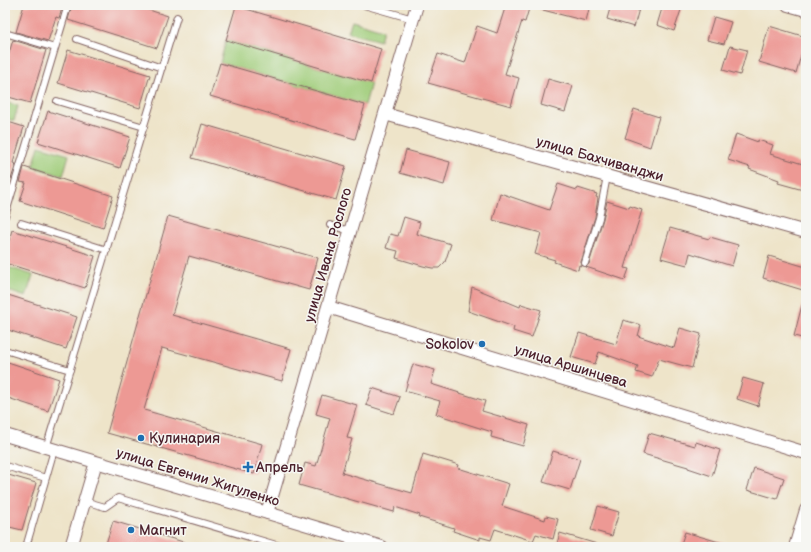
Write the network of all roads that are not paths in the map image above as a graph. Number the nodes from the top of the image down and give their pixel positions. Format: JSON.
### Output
{"nodes":[{"id":1,"x":68,"y":5,"type":"edge"},
{"id":2,"x":364,"y":5,"type":"edge"},
{"id":3,"x":417,"y":5,"type":"edge"},
{"id":4,"x":788,"y":5,"type":"edge"},
{"id":5,"x":806,"y":10,"type":"edge"},
{"id":6,"x":177,"y":17,"type":"dead end"},
{"id":7,"x":413,"y":20,"type":"junction"},
{"id":8,"x":5,"y":33,"type":"edge"},
{"id":9,"x":77,"y":40,"type":"dead end"},
{"id":10,"x":55,"y":48,"type":"junction"},
{"id":11,"x":162,"y":68,"type":"junction"},
{"id":12,"x":57,"y":101,"type":"dead end"},
{"id":13,"x":385,"y":114,"type":"junction"},
{"id":14,"x":144,"y":127,"type":"junction"},
{"id":15,"x":607,"y":176,"type":"junction"},
{"id":16,"x":5,"y":187,"type":"edge"},
{"id":17,"x":13,"y":190,"type":"junction"},
{"id":18,"x":5,"y":216,"type":"edge"},
{"id":19,"x":20,"y":223,"type":"dead end"},
{"id":20,"x":330,"y":225,"type":"dead end"},
{"id":21,"x":350,"y":231,"type":"junction"},
{"id":22,"x":806,"y":232,"type":"edge"},
{"id":23,"x":106,"y":250,"type":"junction"},
{"id":24,"x":585,"y":263,"type":"dead end"},
{"id":25,"x":328,"y":307,"type":"junction"},
{"id":26,"x":5,"y":350,"type":"edge"},
{"id":27,"x":70,"y":370,"type":"junction"},
{"id":28,"x":5,"y":435,"type":"edge"},
{"id":29,"x":50,"y":449,"type":"junction"},
{"id":30,"x":806,"y":452,"type":"edge"},
{"id":31,"x":96,"y":462,"type":"junction"},
{"id":32,"x":5,"y":466,"type":"edge"},
{"id":33,"x":46,"y":478,"type":"junction"},
{"id":34,"x":84,"y":501,"type":"junction"},
{"id":35,"x":806,"y":510,"type":"edge"},
{"id":36,"x":267,"y":513,"type":"junction"},
{"id":37,"x":26,"y":547,"type":"edge"},
{"id":38,"x":71,"y":547,"type":"edge"},
{"id":39,"x":283,"y":547,"type":"edge"},
{"id":40,"x":382,"y":547,"type":"edge"},
{"id":41,"x":795,"y":547,"type":"edge"}],
"edges":[{"from":1,"to":10,"type":"lane"},
{"from":2,"to":7,"type":"lane"},
{"from":3,"to":7,"type":"street","name":"улица Ивана Рослого"},
{"from":4,"to":5,"type":"street"},
{"from":6,"to":11,"type":"lane"},
{"from":7,"to":13,"type":"street","name":"улица Ивана Рослого"},
{"from":8,"to":10,"type":"lane"},
{"from":9,"to":11,"type":"lane"},
{"from":10,"to":17,"type":"lane"},
{"from":11,"to":14,"type":"lane"},
{"from":12,"to":14,"type":"lane"},
{"from":13,"to":15,"type":"street","name":"улица Бахчиванджи"},
{"from":13,"to":21,"type":"street","name":"улица Ивана Рослого"},
{"from":14,"to":23,"type":"lane"},
{"from":15,"to":22,"type":"street","name":"улица Бахчиванджи"},
{"from":15,"to":24,"type":"lane"},
{"from":16,"to":17,"type":"lane"},
{"from":17,"to":18,"type":"lane"},
{"from":19,"to":23,"type":"lane"},
{"from":20,"to":21,"type":"lane"},
{"from":21,"to":25,"type":"street","name":"улица Ивана Рослого"},
{"from":23,"to":27,"type":"lane"},
{"from":25,"to":30,"type":"street","name":"улица Аршинцева"},
{"from":25,"to":36,"type":"street","name":"улица Ивана Рослого"},
{"from":26,"to":27,"type":"lane"},
{"from":27,"to":29,"type":"lane"},
{"from":28,"to":29,"type":"street","name":"улица Евгении Жигуленко"},
{"from":29,"to":31,"type":"street","name":"улица Евгении Жигуленко"},
{"from":29,"to":33,"type":"lane"},
{"from":31,"to":34,"type":"street"},
{"from":31,"to":36,"type":"street","name":"улица Евгении Жигуленко"},
{"from":32,"to":33,"type":"lane"},
{"from":33,"to":37,"type":"lane"},
{"from":34,"to":38,"type":"street"},
{"from":34,"to":39,"type":"lane"},
{"from":35,"to":41,"type":"street"},
{"from":36,"to":40,"type":"street","name":"улица Евгении Жигуленко"}]}
